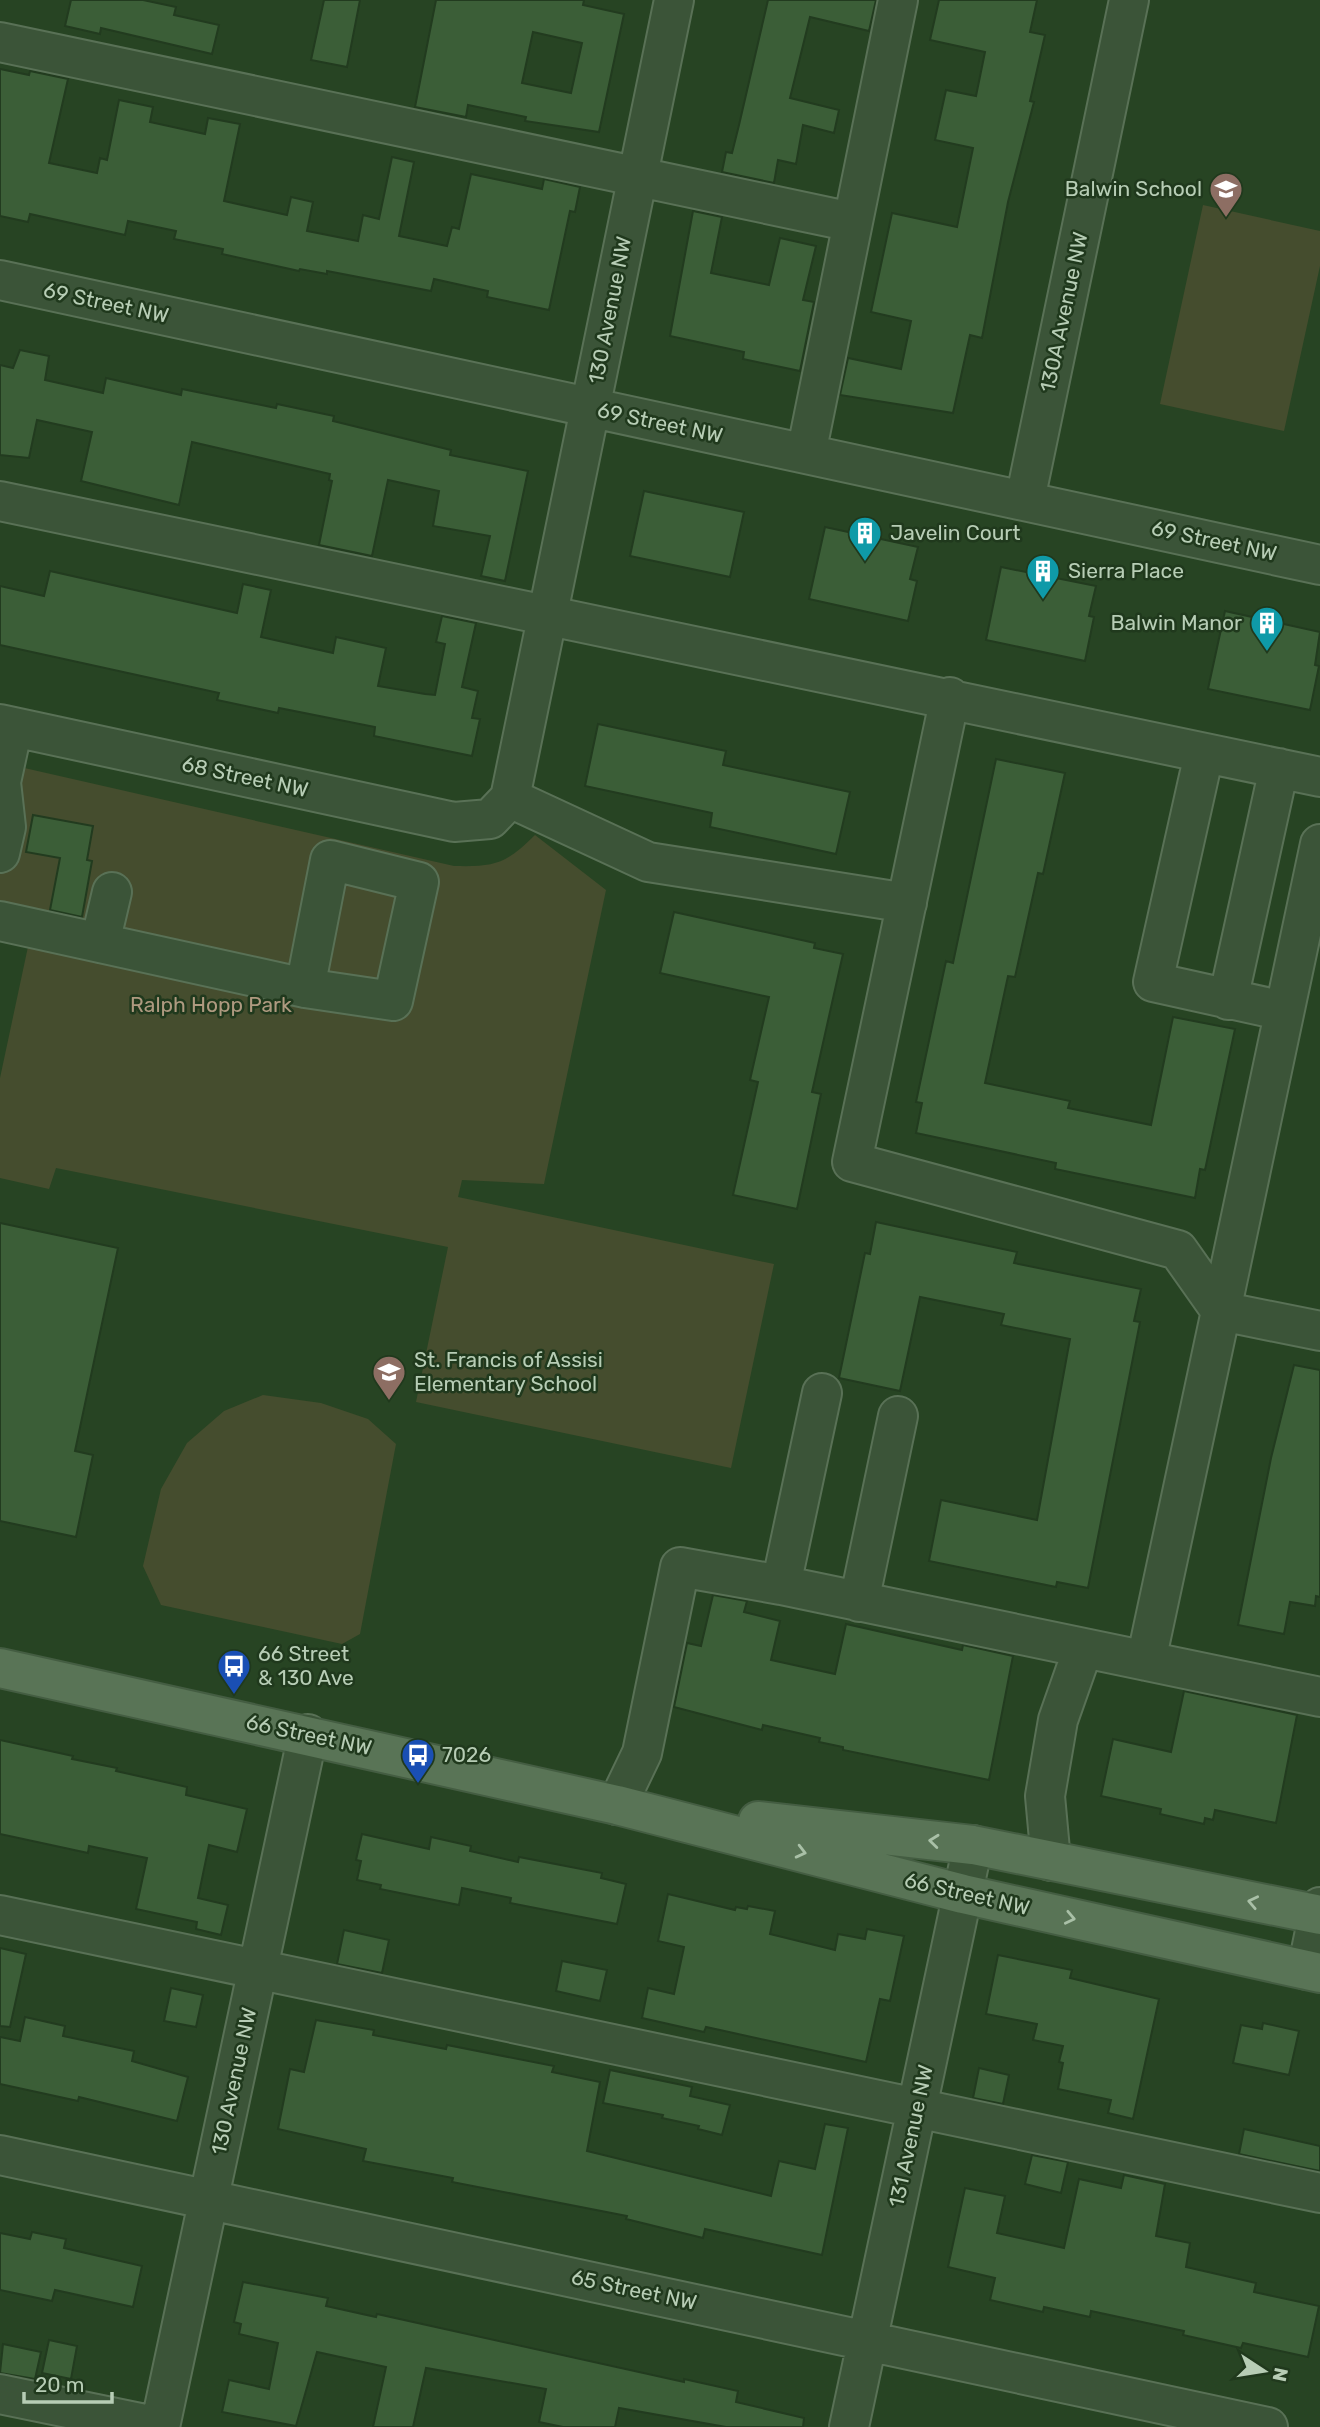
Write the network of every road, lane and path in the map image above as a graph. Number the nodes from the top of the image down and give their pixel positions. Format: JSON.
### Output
{"nodes":[{"id":1,"x":674,"y":0,"type":"edge"},
{"id":2,"x":898,"y":0,"type":"edge"},
{"id":3,"x":1129,"y":0,"type":"edge"},
{"id":4,"x":0,"y":41,"type":"edge"},
{"id":5,"x":637,"y":177,"type":"junction"},
{"id":6,"x":852,"y":222,"type":"junction"},
{"id":7,"x":0,"y":281,"type":"edge"},
{"id":8,"x":590,"y":408,"type":"junction"},
{"id":9,"x":806,"y":454,"type":"junction"},
{"id":10,"x":0,"y":500,"type":"edge"},
{"id":11,"x":1026,"y":500,"type":"junction"},
{"id":12,"x":1320,"y":565,"type":"edge"},
{"id":13,"x":548,"y":614,"type":"junction"},
{"id":14,"x":950,"y":697,"type":"junction"},
{"id":15,"x":6,"y":726,"type":"edge"},
{"id":16,"x":1204,"y":754,"type":"junction"},
{"id":17,"x":1279,"y":768,"type":"junction"},
{"id":18,"x":1320,"y":777,"type":"edge"},
{"id":19,"x":500,"y":808,"type":"junction"},
{"id":20,"x":1320,"y":844,"type":"edge"},
{"id":21,"x":0,"y":853,"type":"edge"},
{"id":22,"x":112,"y":892,"type":"dead end"},
{"id":23,"x":907,"y":903,"type":"junction"},
{"id":24,"x":0,"y":921,"type":"edge"},
{"id":25,"x":100,"y":943,"type":"junction"},
{"id":26,"x":304,"y":988,"type":"dead end"},
{"id":27,"x":1228,"y":1000,"type":"junction"},
{"id":28,"x":1284,"y":1012,"type":"junction"},
{"id":29,"x":1221,"y":1311,"type":"junction"},
{"id":30,"x":1320,"y":1331,"type":"edge"},
{"id":31,"x":822,"y":1393,"type":"dead end"},
{"id":32,"x":898,"y":1416,"type":"dead end"},
{"id":33,"x":781,"y":1585,"type":"junction"},
{"id":34,"x":859,"y":1602,"type":"junction"},
{"id":35,"x":1083,"y":1649,"type":"junction"},
{"id":36,"x":1146,"y":1661,"type":"junction"},
{"id":37,"x":0,"y":1668,"type":"edge"},
{"id":38,"x":1320,"y":1698,"type":"edge"},
{"id":39,"x":308,"y":1734,"type":"junction"},
{"id":40,"x":617,"y":1805,"type":"junction"},
{"id":41,"x":973,"y":1845,"type":"junction"},
{"id":42,"x":1051,"y":1861,"type":"junction"},
{"id":43,"x":962,"y":1894,"type":"junction"},
{"id":44,"x":1320,"y":1913,"type":"edge"},
{"id":45,"x":0,"y":1915,"type":"edge"},
{"id":46,"x":258,"y":1968,"type":"junction"},
{"id":47,"x":1313,"y":1971,"type":"edge"},
{"id":48,"x":916,"y":2109,"type":"junction"},
{"id":49,"x":0,"y":2155,"type":"edge"},
{"id":50,"x":1320,"y":2193,"type":"edge"},
{"id":51,"x":209,"y":2198,"type":"junction"},
{"id":52,"x":867,"y":2341,"type":"junction"},
{"id":53,"x":0,"y":2394,"type":"edge"},
{"id":54,"x":160,"y":2427,"type":"edge"},
{"id":55,"x":849,"y":2427,"type":"edge"},
{"id":56,"x":1268,"y":2427,"type":"edge"}],
"edges":[{"from":1,"to":5,"type":"street","name":"130 Avenue NW"},
{"from":2,"to":6,"type":"street"},
{"from":3,"to":11,"type":"street","name":"130A Avenue NW"},
{"from":4,"to":5,"type":"street"},
{"from":5,"to":6,"type":"street"},
{"from":5,"to":8,"type":"street","name":"130 Avenue NW"},
{"from":6,"to":9,"type":"street"},
{"from":7,"to":8,"type":"street","name":"69 Street NW"},
{"from":8,"to":9,"type":"street","name":"69 Street NW"},
{"from":8,"to":13,"type":"street","name":"130 Avenue NW"},
{"from":9,"to":11,"type":"street","name":"69 Street NW"},
{"from":10,"to":13,"type":"street"},
{"from":11,"to":12,"type":"street","name":"69 Street NW"},
{"from":13,"to":14,"type":"street"},
{"from":13,"to":19,"type":"street","name":"130 Avenue NW"},
{"from":14,"to":16,"type":"street"},
{"from":14,"to":23,"type":"street"},
{"from":15,"to":19,"type":"street","name":"68 Street NW"},
{"from":15,"to":21,"type":"street"},
{"from":16,"to":17,"type":"street"},
{"from":16,"to":27,"type":"street"},
{"from":17,"to":18,"type":"street"},
{"from":17,"to":27,"type":"street"},
{"from":19,"to":23,"type":"street"},
{"from":20,"to":28,"type":"street"},
{"from":22,"to":25,"type":"street"},
{"from":23,"to":29,"type":"street"},
{"from":24,"to":25,"type":"street"},
{"from":25,"to":26,"type":"street"},
{"from":27,"to":28,"type":"street"},
{"from":28,"to":29,"type":"street"},
{"from":29,"to":30,"type":"street"},
{"from":29,"to":36,"type":"street"},
{"from":31,"to":33,"type":"street"},
{"from":32,"to":34,"type":"street"},
{"from":33,"to":34,"type":"street"},
{"from":33,"to":40,"type":"street"},
{"from":34,"to":35,"type":"street"},
{"from":35,"to":36,"type":"street"},
{"from":35,"to":42,"type":"street"},
{"from":36,"to":38,"type":"street"},
{"from":37,"to":39,"type":"main road","name":"66 Street NW"},
{"from":39,"to":40,"type":"main road","name":"66 Street NW"},
{"from":39,"to":46,"type":"street","name":"130 Avenue NW"},
{"from":41,"to":40,"type":"main road","name":"66 Street NW","one_way":true},
{"from":40,"to":43,"type":"main road","name":"66 Street NW","one_way":true},
{"from":41,"to":42,"type":"main road","name":"66 Street NW"},
{"from":41,"to":43,"type":"street","name":"131 Avenue NW"},
{"from":44,"to":42,"type":"main road","name":"66 Street NW","one_way":true},
{"from":43,"to":47,"type":"main road","name":"66 Street NW","one_way":true},
{"from":43,"to":48,"type":"street","name":"131 Avenue NW"},
{"from":44,"to":47,"type":"street"},
{"from":45,"to":46,"type":"street"},
{"from":46,"to":48,"type":"street"},
{"from":46,"to":51,"type":"street","name":"130 Avenue NW"},
{"from":48,"to":50,"type":"street"},
{"from":48,"to":52,"type":"street","name":"131 Avenue NW"},
{"from":49,"to":51,"type":"street","name":"65 Street NW"},
{"from":51,"to":52,"type":"street","name":"65 Street NW"},
{"from":51,"to":54,"type":"street","name":"130 Avenue NW"},
{"from":52,"to":55,"type":"street","name":"131 Avenue NW"},
{"from":52,"to":56,"type":"street","name":"65 Street NW"},
{"from":53,"to":54,"type":"street"}]}
